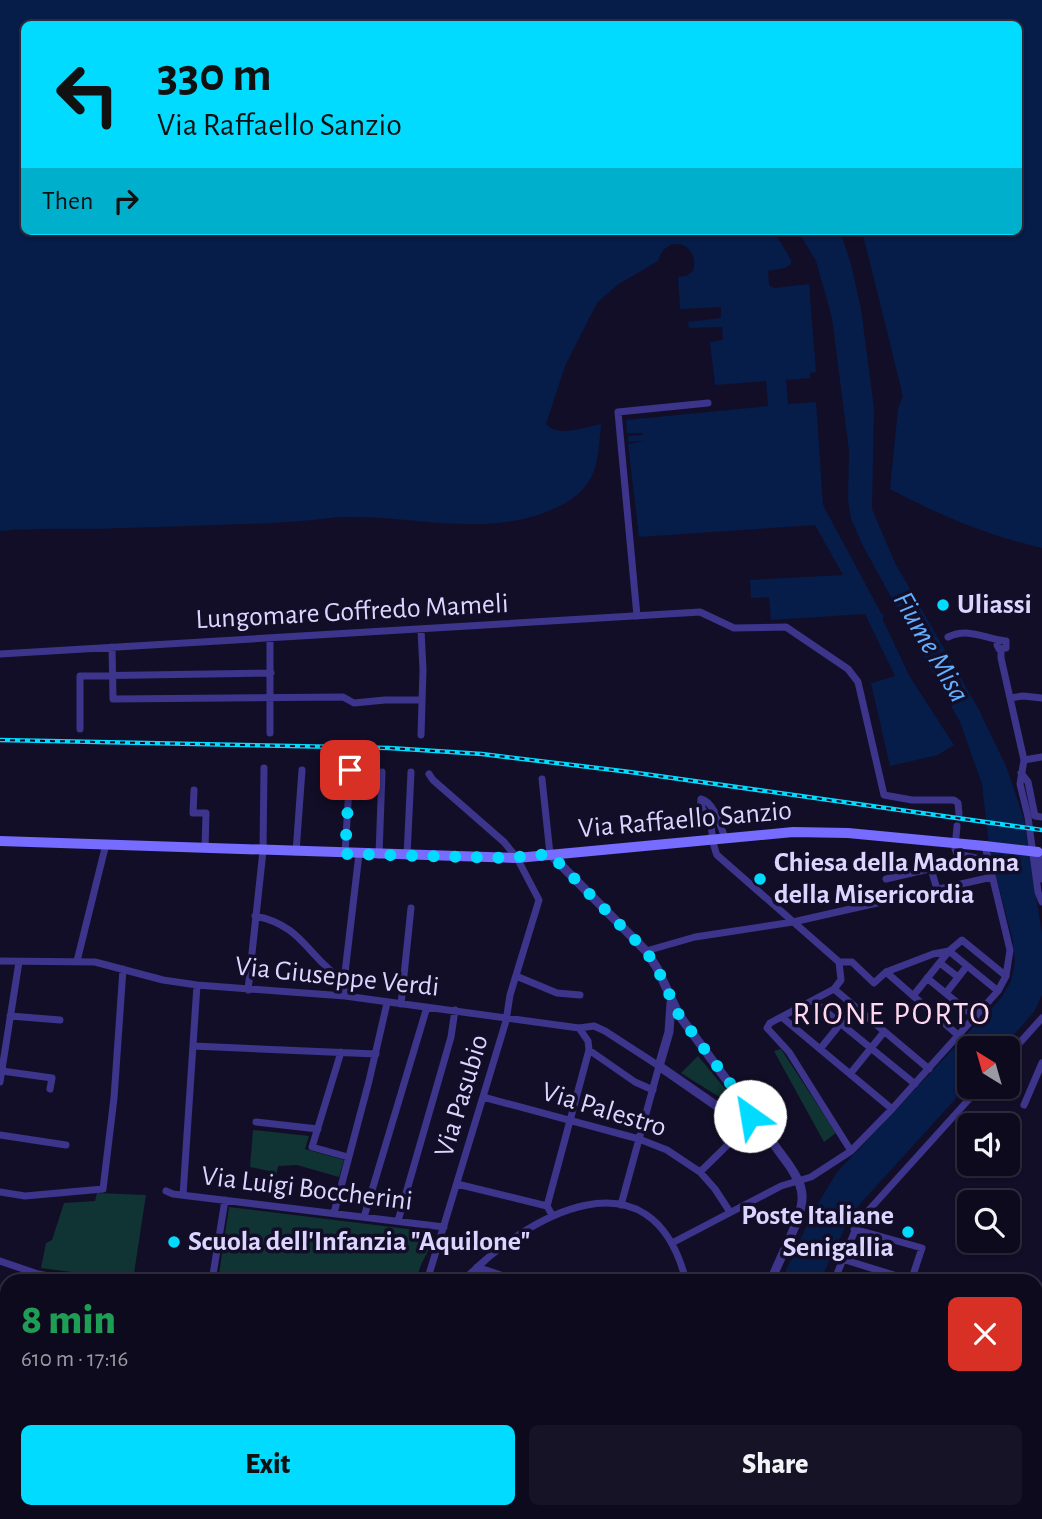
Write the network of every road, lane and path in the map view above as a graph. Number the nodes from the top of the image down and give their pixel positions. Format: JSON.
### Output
{"nodes":[{"id":1,"x":708,"y":403,"type":"dead end"},
{"id":2,"x":637,"y":616,"type":"junction"},
{"id":3,"x":421,"y":630,"type":"junction"},
{"id":4,"x":947,"y":637,"type":"dead end"},
{"id":5,"x":270,"y":639,"type":"junction"},
{"id":6,"x":112,"y":647,"type":"junction"},
{"id":7,"x":0,"y":654,"type":"edge"},
{"id":8,"x":271,"y":673,"type":"junction"},
{"id":9,"x":113,"y":675,"type":"junction"},
{"id":10,"x":271,"y":698,"type":"junction"},
{"id":11,"x":1010,"y":698,"type":"junction"},
{"id":12,"x":1042,"y":698,"type":"edge"},
{"id":13,"x":422,"y":700,"type":"junction"},
{"id":14,"x":80,"y":729,"type":"dead end"},
{"id":15,"x":270,"y":733,"type":"dead end"},
{"id":16,"x":421,"y":735,"type":"dead end"},
{"id":17,"x":1042,"y":757,"type":"edge"},
{"id":18,"x":1024,"y":760,"type":"junction"},
{"id":19,"x":264,"y":768,"type":"dead end"},
{"id":20,"x":302,"y":770,"type":"dead end"},
{"id":21,"x":350,"y":770,"type":"dead end"},
{"id":22,"x":382,"y":772,"type":"dead end"},
{"id":23,"x":411,"y":772,"type":"dead end"},
{"id":24,"x":429,"y":774,"type":"dead end"},
{"id":25,"x":1021,"y":774,"type":"junction"},
{"id":26,"x":542,"y":779,"type":"dead end"},
{"id":27,"x":194,"y":790,"type":"dead end"},
{"id":28,"x":959,"y":814,"type":"dead end"},
{"id":29,"x":1042,"y":817,"type":"edge"},
{"id":30,"x":957,"y":826,"type":"dead end"},
{"id":31,"x":725,"y":838,"type":"junction"},
{"id":32,"x":956,"y":838,"type":"dead end"},
{"id":33,"x":711,"y":839,"type":"junction"},
{"id":34,"x":0,"y":841,"type":"edge"},
{"id":35,"x":106,"y":844,"type":"junction"},
{"id":36,"x":985,"y":846,"type":"junction"},
{"id":37,"x":205,"y":849,"type":"junction"},
{"id":38,"x":955,"y":849,"type":"dead end"},
{"id":39,"x":263,"y":851,"type":"junction"},
{"id":40,"x":296,"y":852,"type":"junction"},
{"id":41,"x":576,"y":852,"type":"junction"},
{"id":42,"x":1040,"y":852,"type":"edge"},
{"id":43,"x":345,"y":854,"type":"junction"},
{"id":44,"x":550,"y":854,"type":"junction"},
{"id":45,"x":359,"y":855,"type":"junction"},
{"id":46,"x":379,"y":855,"type":"junction"},
{"id":47,"x":407,"y":856,"type":"junction"},
{"id":48,"x":517,"y":858,"type":"junction"},
{"id":49,"x":931,"y":869,"type":"junction"},
{"id":50,"x":989,"y":871,"type":"junction"},
{"id":51,"x":573,"y":877,"type":"junction"},
{"id":52,"x":886,"y":879,"type":"dead end"},
{"id":53,"x":1042,"y":879,"type":"edge"},
{"id":54,"x":937,"y":889,"type":"junction"},
{"id":55,"x":1042,"y":902,"type":"edge"},
{"id":56,"x":411,"y":908,"type":"dead end"},
{"id":57,"x":255,"y":916,"type":"junction"},
{"id":58,"x":793,"y":922,"type":"junction"},
{"id":59,"x":646,"y":951,"type":"junction"},
{"id":60,"x":949,"y":951,"type":"junction"},
{"id":61,"x":0,"y":961,"type":"edge"},
{"id":62,"x":77,"y":961,"type":"junction"},
{"id":63,"x":19,"y":962,"type":"junction"},
{"id":64,"x":839,"y":962,"type":"junction"},
{"id":65,"x":940,"y":963,"type":"junction"},
{"id":66,"x":967,"y":966,"type":"junction"},
{"id":67,"x":123,"y":969,"type":"junction"},
{"id":68,"x":886,"y":972,"type":"junction"},
{"id":69,"x":516,"y":976,"type":"junction"},
{"id":70,"x":1006,"y":976,"type":"junction"},
{"id":71,"x":958,"y":977,"type":"junction"},
{"id":72,"x":928,"y":978,"type":"junction"},
{"id":73,"x":344,"y":981,"type":"junction"},
{"id":74,"x":197,"y":985,"type":"junction"},
{"id":75,"x":834,"y":989,"type":"junction"},
{"id":76,"x":248,"y":990,"type":"junction"},
{"id":77,"x":998,"y":991,"type":"junction"},
{"id":78,"x":946,"y":993,"type":"junction"},
{"id":79,"x":580,"y":995,"type":"dead end"},
{"id":80,"x":345,"y":996,"type":"junction"},
{"id":81,"x":913,"y":996,"type":"junction"},
{"id":82,"x":670,"y":1001,"type":"junction"},
{"id":83,"x":813,"y":1001,"type":"junction"},
{"id":84,"x":387,"y":1003,"type":"junction"},
{"id":85,"x":401,"y":1004,"type":"junction"},
{"id":86,"x":427,"y":1007,"type":"junction"},
{"id":87,"x":854,"y":1007,"type":"junction"},
{"id":88,"x":455,"y":1010,"type":"junction"},
{"id":89,"x":10,"y":1016,"type":"junction"},
{"id":90,"x":783,"y":1017,"type":"junction"},
{"id":91,"x":507,"y":1018,"type":"junction"},
{"id":92,"x":976,"y":1018,"type":"junction"},
{"id":93,"x":1042,"y":1018,"type":"edge"},
{"id":94,"x":61,"y":1020,"type":"dead end"},
{"id":95,"x":840,"y":1023,"type":"junction"},
{"id":96,"x":579,"y":1028,"type":"junction"},
{"id":97,"x":688,"y":1029,"type":"junction"},
{"id":98,"x":669,"y":1032,"type":"junction"},
{"id":99,"x":884,"y":1032,"type":"junction"},
{"id":100,"x":959,"y":1036,"type":"joint"},
{"id":101,"x":957,"y":1038,"type":"edge"},
{"id":102,"x":1020,"y":1043,"type":"edge"},
{"id":103,"x":193,"y":1046,"type":"junction"},
{"id":104,"x":871,"y":1048,"type":"junction"},
{"id":105,"x":820,"y":1049,"type":"junction"},
{"id":106,"x":589,"y":1050,"type":"junction"},
{"id":107,"x":341,"y":1052,"type":"junction"},
{"id":108,"x":376,"y":1054,"type":"junction"},
{"id":109,"x":1042,"y":1063,"type":"edge"},
{"id":110,"x":659,"y":1066,"type":"junction"},
{"id":111,"x":929,"y":1069,"type":"junction"},
{"id":112,"x":2,"y":1071,"type":"junction"},
{"id":113,"x":850,"y":1074,"type":"junction"},
{"id":114,"x":1039,"y":1078,"type":"edge"},
{"id":115,"x":0,"y":1082,"type":"edge"},
{"id":116,"x":915,"y":1084,"type":"junction"},
{"id":117,"x":50,"y":1089,"type":"dead end"},
{"id":118,"x":653,"y":1090,"type":"junction"},
{"id":119,"x":482,"y":1097,"type":"junction"},
{"id":120,"x":970,"y":1099,"type":"edge"},
{"id":121,"x":1024,"y":1105,"type":"dead end"},
{"id":122,"x":750,"y":1110,"type":"junction"},
{"id":123,"x":892,"y":1110,"type":"junction"},
{"id":124,"x":569,"y":1120,"type":"junction"},
{"id":125,"x":737,"y":1120,"type":"junction"},
{"id":126,"x":256,"y":1122,"type":"dead end"},
{"id":127,"x":746,"y":1127,"type":"junction"},
{"id":128,"x":318,"y":1129,"type":"junction"},
{"id":129,"x":0,"y":1135,"type":"edge"},
{"id":130,"x":639,"y":1139,"type":"junction"},
{"id":131,"x":66,"y":1145,"type":"dead end"},
{"id":132,"x":775,"y":1147,"type":"junction"},
{"id":133,"x":850,"y":1151,"type":"junction"},
{"id":134,"x":348,"y":1157,"type":"junction"},
{"id":135,"x":700,"y":1172,"type":"junction"},
{"id":136,"x":798,"y":1181,"type":"junction"},
{"id":137,"x":457,"y":1184,"type":"junction"},
{"id":138,"x":166,"y":1191,"type":"dead end"},
{"id":139,"x":0,"y":1192,"type":"edge"},
{"id":140,"x":183,"y":1195,"type":"junction"},
{"id":141,"x":225,"y":1200,"type":"junction"},
{"id":142,"x":621,"y":1205,"type":"junction"},
{"id":143,"x":547,"y":1206,"type":"junction"},
{"id":144,"x":730,"y":1212,"type":"junction"},
{"id":145,"x":334,"y":1213,"type":"junction"},
{"id":146,"x":552,"y":1215,"type":"junction"},
{"id":147,"x":364,"y":1217,"type":"junction"},
{"id":148,"x":398,"y":1221,"type":"junction"},
{"id":149,"x":444,"y":1227,"type":"junction"},
{"id":150,"x":854,"y":1228,"type":"junction"},
{"id":151,"x":672,"y":1243,"type":"junction"},
{"id":152,"x":842,"y":1259,"type":"junction"},
{"id":153,"x":0,"y":1261,"type":"edge"},
{"id":154,"x":477,"y":1267,"type":"junction"},
{"id":155,"x":38,"y":1274,"type":"edge"},
{"id":156,"x":213,"y":1274,"type":"edge"},
{"id":157,"x":429,"y":1274,"type":"edge"},
{"id":158,"x":470,"y":1274,"type":"edge"},
{"id":159,"x":498,"y":1274,"type":"edge"},
{"id":160,"x":683,"y":1274,"type":"edge"},
{"id":161,"x":774,"y":1274,"type":"edge"},
{"id":162,"x":837,"y":1274,"type":"edge"},
{"id":163,"x":890,"y":1274,"type":"edge"},
{"id":164,"x":914,"y":1274,"type":"edge"}],
"edges":[{"from":1,"to":2,"type":"street"},
{"from":2,"to":3,"type":"street","name":"Lungomare Goffredo Mameli"},
{"from":2,"to":28,"type":"street","name":"Lungomare Goffredo Mameli"},
{"from":3,"to":5,"type":"street","name":"Lungomare Goffredo Mameli"},
{"from":3,"to":13,"type":"street"},
{"from":4,"to":11,"type":"street"},
{"from":5,"to":6,"type":"street","name":"Lungomare Goffredo Mameli"},
{"from":5,"to":8,"type":"street"},
{"from":6,"to":7,"type":"street","name":"Lungomare Goffredo Mameli"},
{"from":6,"to":9,"type":"street"},
{"from":8,"to":9,"type":"street"},
{"from":8,"to":10,"type":"street"},
{"from":9,"to":10,"type":"street"},
{"from":9,"to":14,"type":"street"},
{"from":10,"to":13,"type":"street"},
{"from":10,"to":15,"type":"street"},
{"from":11,"to":12,"type":"street"},
{"from":11,"to":18,"type":"street"},
{"from":13,"to":16,"type":"street"},
{"from":17,"to":18,"type":"street"},
{"from":18,"to":25,"type":"street"},
{"from":19,"to":39,"type":"street"},
{"from":20,"to":40,"type":"street"},
{"from":21,"to":43,"type":"street"},
{"from":22,"to":46,"type":"street"},
{"from":23,"to":47,"type":"street"},
{"from":24,"to":48,"type":"street"},
{"from":25,"to":29,"type":"street"},
{"from":25,"to":55,"type":"street"},
{"from":26,"to":44,"type":"street"},
{"from":27,"to":37,"type":"street"},
{"from":30,"to":32,"type":"street"},
{"from":31,"to":33,"type":"main road","name":"Via Raffaello Sanzio"},
{"from":31,"to":33,"type":"street"},
{"from":31,"to":36,"type":"main road","name":"Via Raffaello Sanzio"},
{"from":33,"to":41,"type":"main road","name":"Via Raffaello Sanzio"},
{"from":33,"to":58,"type":"street"},
{"from":34,"to":35,"type":"main road","name":"Via Raffaello Sanzio"},
{"from":35,"to":37,"type":"main road","name":"Via Raffaello Sanzio"},
{"from":35,"to":62,"type":"street"},
{"from":36,"to":42,"type":"main road","name":"Via Raffaello Sanzio","bridge":true},
{"from":36,"to":50,"type":"street"},
{"from":37,"to":39,"type":"main road","name":"Via Raffaello Sanzio"},
{"from":38,"to":50,"type":"street"},
{"from":39,"to":40,"type":"main road","name":"Via Raffaello Sanzio"},
{"from":39,"to":57,"type":"street"},
{"from":40,"to":43,"type":"main road","name":"Via Raffaello Sanzio"},
{"from":41,"to":44,"type":"main road","name":"Via Raffaello Sanzio"},
{"from":41,"to":51,"type":"street"},
{"from":42,"to":53,"type":"street"},
{"from":43,"to":45,"type":"main road","name":"Via Raffaello Sanzio"},
{"from":44,"to":48,"type":"main road","name":"Via Raffaello Sanzio"},
{"from":44,"to":51,"type":"street"},
{"from":45,"to":46,"type":"main road","name":"Via Raffaello Sanzio"},
{"from":45,"to":73,"type":"street"},
{"from":46,"to":47,"type":"main road","name":"Via Raffaello Sanzio"},
{"from":47,"to":48,"type":"main road","name":"Via Raffaello Sanzio"},
{"from":48,"to":69,"type":"street","name":"Via Pasubio"},
{"from":49,"to":50,"type":"street"},
{"from":49,"to":52,"type":"street"},
{"from":49,"to":54,"type":"street"},
{"from":50,"to":54,"type":"street"},
{"from":50,"to":70,"type":"street"},
{"from":51,"to":59,"type":"street"},
{"from":54,"to":58,"type":"street"},
{"from":56,"to":85,"type":"street"},
{"from":57,"to":73,"type":"street"},
{"from":57,"to":76,"type":"street"},
{"from":58,"to":59,"type":"street"},
{"from":58,"to":64,"type":"street"},
{"from":59,"to":82,"type":"street"},
{"from":60,"to":65,"type":"street"},
{"from":60,"to":66,"type":"street"},
{"from":60,"to":68,"type":"street"},
{"from":60,"to":70,"type":"street"},
{"from":61,"to":63,"type":"street","name":"Via Giuseppe Verdi"},
{"from":62,"to":63,"type":"street","name":"Via Giuseppe Verdi"},
{"from":62,"to":67,"type":"street","name":"Via Giuseppe Verdi"},
{"from":63,"to":89,"type":"street"},
{"from":64,"to":68,"type":"street"},
{"from":64,"to":75,"type":"street"},
{"from":65,"to":71,"type":"street"},
{"from":65,"to":72,"type":"street"},
{"from":66,"to":71,"type":"street"},
{"from":66,"to":77,"type":"street"},
{"from":67,"to":74,"type":"street","name":"Via Giuseppe Verdi"},
{"from":67,"to":139,"type":"street"},
{"from":68,"to":81,"type":"street"},
{"from":69,"to":79,"type":"street"},
{"from":69,"to":91,"type":"street","name":"Via Pasubio"},
{"from":70,"to":77,"type":"street"},
{"from":71,"to":78,"type":"street"},
{"from":72,"to":78,"type":"street"},
{"from":72,"to":81,"type":"street"},
{"from":73,"to":80,"type":"street"},
{"from":74,"to":76,"type":"street","name":"Via Giuseppe Verdi"},
{"from":74,"to":103,"type":"street"},
{"from":75,"to":83,"type":"street"},
{"from":75,"to":87,"type":"street"},
{"from":76,"to":80,"type":"street","name":"Via Giuseppe Verdi"},
{"from":77,"to":92,"type":"street"},
{"from":78,"to":92,"type":"street"},
{"from":80,"to":84,"type":"street","name":"Via Giuseppe Verdi"},
{"from":81,"to":100,"type":"street"},
{"from":82,"to":97,"type":"street"},
{"from":82,"to":98,"type":"street"},
{"from":83,"to":90,"type":"street"},
{"from":83,"to":95,"type":"street"},
{"from":84,"to":85,"type":"street","name":"Via Giuseppe Verdi"},
{"from":84,"to":108,"type":"street"},
{"from":85,"to":86,"type":"street","name":"Via Giuseppe Verdi"},
{"from":86,"to":88,"type":"street","name":"Via Giuseppe Verdi"},
{"from":86,"to":147,"type":"street"},
{"from":87,"to":95,"type":"street"},
{"from":87,"to":99,"type":"street"},
{"from":88,"to":91,"type":"street","name":"Via Giuseppe Verdi"},
{"from":88,"to":148,"type":"street"},
{"from":89,"to":94,"type":"street"},
{"from":89,"to":112,"type":"street"},
{"from":90,"to":105,"type":"street"},
{"from":90,"to":133,"type":"street"},
{"from":91,"to":96,"type":"street","name":"Via Giuseppe Verdi"},
{"from":91,"to":119,"type":"street","name":"Via Pasubio"},
{"from":92,"to":100,"type":"street"},
{"from":93,"to":102,"type":"street"},
{"from":95,"to":104,"type":"street"},
{"from":95,"to":105,"type":"street"},
{"from":96,"to":106,"type":"street"},
{"from":96,"to":110,"type":"street","name":"Via Giuseppe Verdi"},
{"from":97,"to":98,"type":"street"},
{"from":97,"to":122,"type":"street"},
{"from":98,"to":110,"type":"street"},
{"from":99,"to":104,"type":"street"},
{"from":99,"to":111,"type":"street"},
{"from":101,"to":111,"type":"street"},
{"from":103,"to":107,"type":"street"},
{"from":103,"to":140,"type":"street"},
{"from":104,"to":113,"type":"street"},
{"from":104,"to":116,"type":"street"},
{"from":105,"to":113,"type":"street"},
{"from":106,"to":118,"type":"street"},
{"from":106,"to":124,"type":"street"},
{"from":107,"to":108,"type":"street"},
{"from":107,"to":128,"type":"street"},
{"from":108,"to":134,"type":"street"},
{"from":109,"to":114,"type":"street"},
{"from":110,"to":118,"type":"street"},
{"from":110,"to":125,"type":"street"},
{"from":111,"to":116,"type":"street"},
{"from":112,"to":115,"type":"street"},
{"from":112,"to":117,"type":"street"},
{"from":113,"to":123,"type":"street"},
{"from":114,"to":121,"type":"street"},
{"from":116,"to":123,"type":"street"},
{"from":118,"to":130,"type":"street"},
{"from":119,"to":124,"type":"street","name":"Via Palestro"},
{"from":119,"to":137,"type":"street","name":"Via Pasubio"},
{"from":120,"to":150,"type":"street"},
{"from":122,"to":125,"type":"street"},
{"from":122,"to":132,"type":"street"},
{"from":123,"to":133,"type":"street"},
{"from":124,"to":130,"type":"street","name":"Via Palestro"},
{"from":124,"to":143,"type":"street"},
{"from":125,"to":127,"type":"street"},
{"from":126,"to":128,"type":"street"},
{"from":127,"to":132,"type":"street"},
{"from":127,"to":135,"type":"street"},
{"from":128,"to":134,"type":"street"},
{"from":129,"to":131,"type":"street"},
{"from":130,"to":135,"type":"street","name":"Via Palestro"},
{"from":130,"to":142,"type":"street"},
{"from":132,"to":136,"type":"street"},
{"from":133,"to":136,"type":"street"},
{"from":134,"to":145,"type":"street"},
{"from":135,"to":144,"type":"street","name":"Via Palestro"},
{"from":136,"to":144,"type":"street"},
{"from":136,"to":161,"type":"street"},
{"from":137,"to":143,"type":"street"},
{"from":137,"to":149,"type":"street","name":"Via Pasubio"},
{"from":138,"to":140,"type":"street","name":"Via Luigi Boccherini"},
{"from":140,"to":141,"type":"street","name":"Via Luigi Boccherini"},
{"from":141,"to":145,"type":"street","name":"Via Luigi Boccherini"},
{"from":141,"to":156,"type":"street"},
{"from":142,"to":146,"type":"street"},
{"from":142,"to":151,"type":"street"},
{"from":143,"to":146,"type":"street"},
{"from":144,"to":151,"type":"street"},
{"from":145,"to":147,"type":"street","name":"Via Luigi Boccherini"},
{"from":146,"to":154,"type":"street"},
{"from":147,"to":148,"type":"street","name":"Via Luigi Boccherini"},
{"from":148,"to":149,"type":"street","name":"Via Luigi Boccherini"},
{"from":149,"to":157,"type":"street","name":"Via Pasubio"},
{"from":150,"to":152,"type":"street"},
{"from":150,"to":164,"type":"street"},
{"from":151,"to":160,"type":"street"},
{"from":152,"to":162,"type":"street"},
{"from":152,"to":163,"type":"street"},
{"from":153,"to":155,"type":"street"},
{"from":154,"to":158,"type":"street"},
{"from":154,"to":159,"type":"street"}]}
